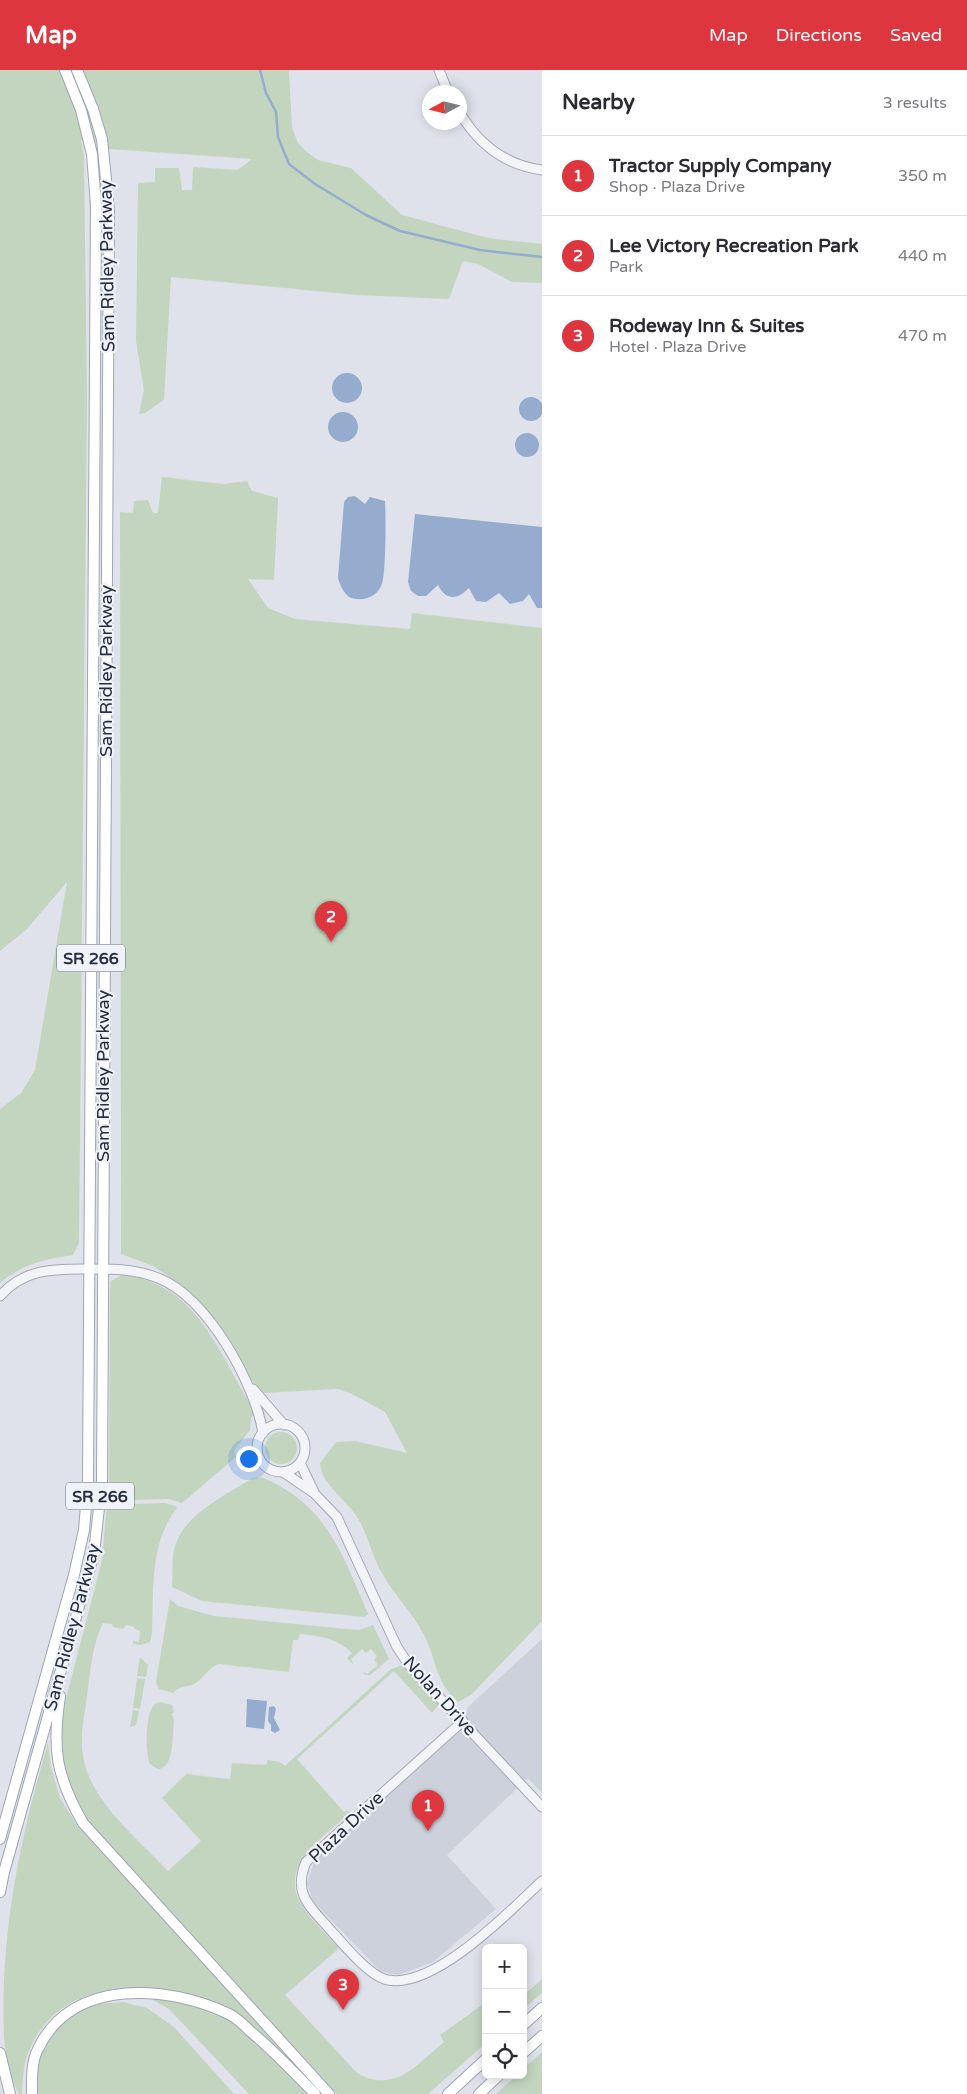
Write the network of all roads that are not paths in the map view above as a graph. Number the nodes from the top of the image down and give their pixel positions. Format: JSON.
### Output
{"nodes":[{"id":1,"x":65,"y":70,"type":"edge"},
{"id":2,"x":78,"y":70,"type":"edge"},
{"id":3,"x":439,"y":70,"type":"edge"},
{"id":4,"x":445,"y":85,"type":"edge"},
{"id":5,"x":467,"y":123,"type":"edge"},
{"id":6,"x":542,"y":170,"type":"edge"},
{"id":7,"x":89,"y":1269,"type":"junction"},
{"id":8,"x":102,"y":1269,"type":"junction"},
{"id":9,"x":0,"y":1296,"type":"edge"},
{"id":10,"x":246,"y":1382,"type":"junction"},
{"id":11,"x":284,"y":1425,"type":"junction"},
{"id":12,"x":263,"y":1433,"type":"junction"},
{"id":13,"x":300,"y":1463,"type":"junction"},
{"id":14,"x":283,"y":1472,"type":"junction"},
{"id":15,"x":314,"y":1493,"type":"junction"},
{"id":16,"x":65,"y":1658,"type":"junction"},
{"id":17,"x":463,"y":1721,"type":"junction"},
{"id":18,"x":542,"y":1807,"type":"edge"},
{"id":19,"x":0,"y":1839,"type":"edge"},
{"id":20,"x":542,"y":1881,"type":"edge"},
{"id":21,"x":0,"y":1892,"type":"edge"},
{"id":22,"x":542,"y":2008,"type":"edge"},
{"id":23,"x":527,"y":2021,"type":"edge"},
{"id":24,"x":542,"y":2036,"type":"edge"},
{"id":25,"x":527,"y":2049,"type":"edge"},
{"id":26,"x":0,"y":2053,"type":"edge"},
{"id":27,"x":482,"y":2064,"type":"edge"},
{"id":28,"x":495,"y":2079,"type":"edge"},
{"id":29,"x":10,"y":2094,"type":"edge"},
{"id":30,"x":32,"y":2094,"type":"edge"},
{"id":31,"x":315,"y":2094,"type":"edge"},
{"id":32,"x":329,"y":2094,"type":"edge"},
{"id":33,"x":448,"y":2094,"type":"edge"},
{"id":34,"x":479,"y":2094,"type":"edge"}],
"edges":[{"from":1,"to":7,"type":"main road","name":"Sam Ridley Parkway","number":"SR 266"},
{"from":2,"to":8,"type":"main road","name":"Sam Ridley Parkway","number":"SR 266"},
{"from":3,"to":4,"type":"street"},
{"from":5,"to":6,"type":"street"},
{"from":7,"to":8,"type":"street"},
{"from":7,"to":9,"type":"street"},
{"from":7,"to":19,"type":"main road","name":"Sam Ridley Parkway","number":"SR 266"},
{"from":8,"to":10,"type":"street"},
{"from":8,"to":16,"type":"main road","name":"Sam Ridley Parkway","number":"SR 266"},
{"from":10,"to":11,"type":"street"},
{"from":10,"to":12,"type":"street"},
{"from":11,"to":12,"type":"street"},
{"from":11,"to":13,"type":"street"},
{"from":12,"to":14,"type":"street"},
{"from":13,"to":14,"type":"street"},
{"from":13,"to":15,"type":"street","name":"Nolan Drive"},
{"from":14,"to":15,"type":"street","name":"Nolan Drive"},
{"from":15,"to":17,"type":"street","name":"Nolan Drive"},
{"from":16,"to":21,"type":"main road","name":"Sam Ridley Parkway","number":"SR 266"},
{"from":16,"to":32,"type":"main road"},
{"from":17,"to":18,"type":"street","name":"Nolan Drive"},
{"from":17,"to":20,"type":"street","name":"Plaza Drive"},
{"from":22,"to":23,"type":"main road"},
{"from":24,"to":25,"type":"main road"},
{"from":26,"to":29,"type":"main road"},
{"from":27,"to":33,"type":"main road"},
{"from":28,"to":34,"type":"main road"},
{"from":30,"to":31,"type":"main road"}]}
